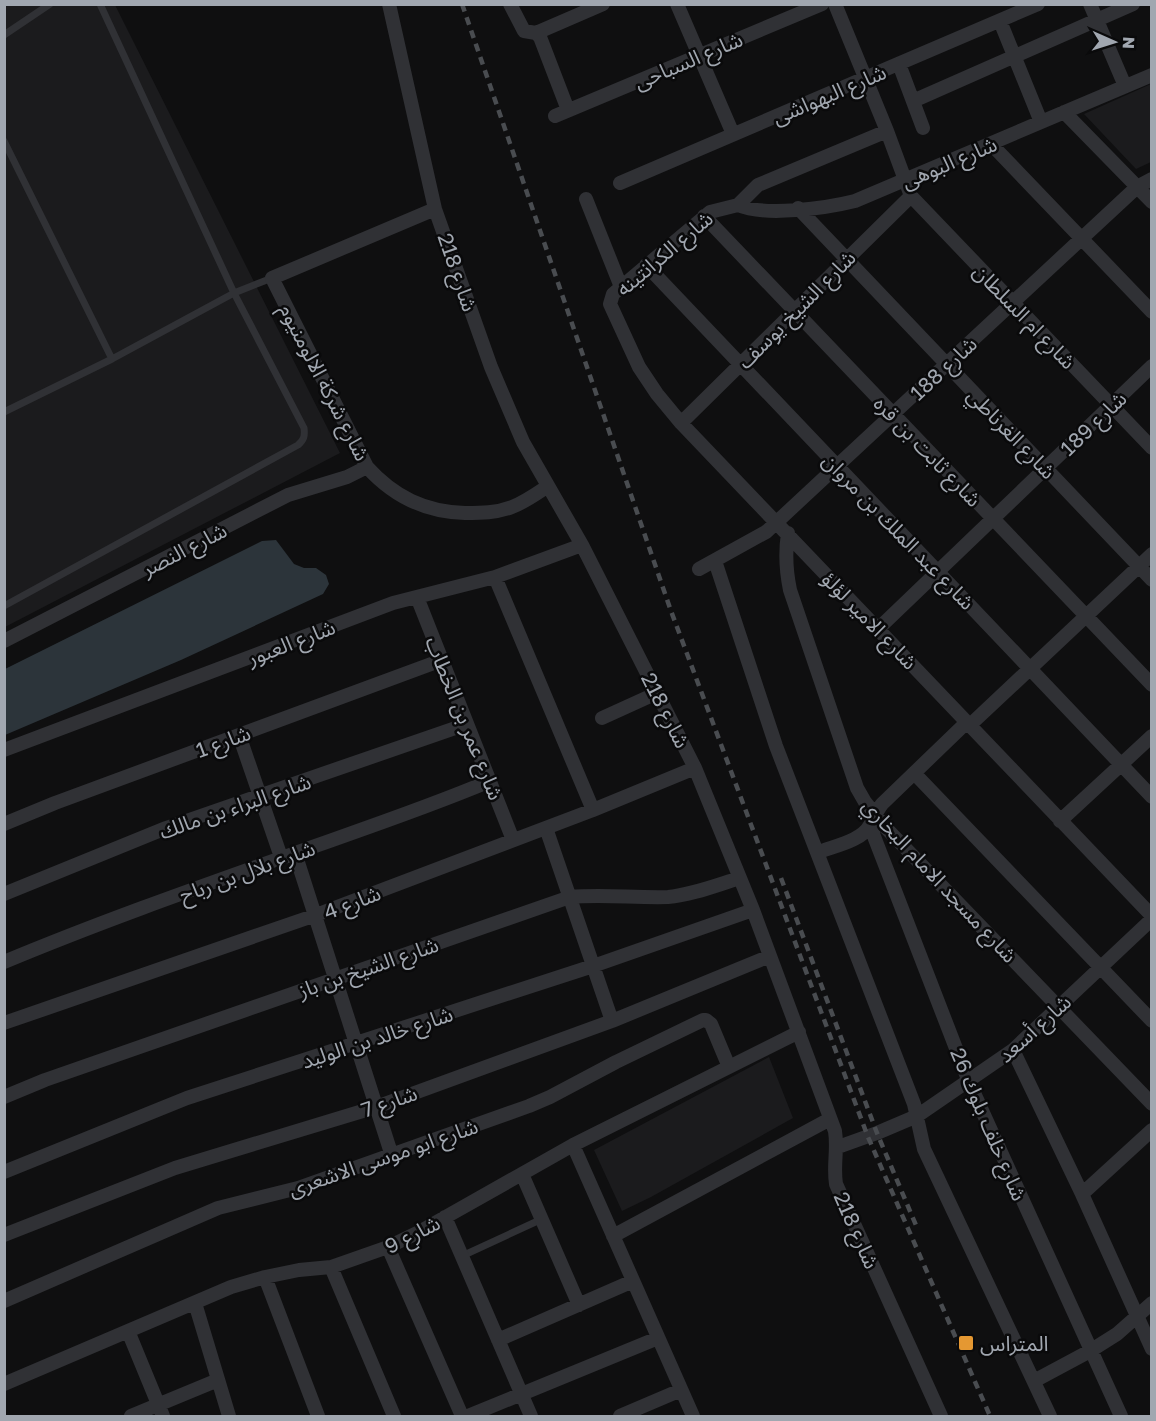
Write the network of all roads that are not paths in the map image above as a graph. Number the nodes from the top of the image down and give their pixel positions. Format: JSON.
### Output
{"nodes":[{"id":1,"x":50,"y":4,"type":"edge"},
{"id":2,"x":100,"y":4,"type":"edge"},
{"id":3,"x":389,"y":4,"type":"edge"},
{"id":4,"x":510,"y":4,"type":"edge"},
{"id":5,"x":603,"y":4,"type":"edge"},
{"id":6,"x":677,"y":4,"type":"edge"},
{"id":7,"x":822,"y":4,"type":"edge"},
{"id":8,"x":836,"y":4,"type":"edge"},
{"id":9,"x":1038,"y":4,"type":"edge"},
{"id":10,"x":1090,"y":4,"type":"edge"},
{"id":11,"x":1133,"y":4,"type":"edge"},
{"id":12,"x":1097,"y":20,"type":"junction"},
{"id":13,"x":1000,"y":21,"type":"junction"},
{"id":14,"x":536,"y":33,"type":"junction"},
{"id":15,"x":4,"y":35,"type":"edge"},
{"id":16,"x":699,"y":56,"type":"junction"},
{"id":17,"x":1015,"y":57,"type":"junction"},
{"id":18,"x":899,"y":64,"type":"junction"},
{"id":19,"x":1152,"y":75,"type":"edge"},
{"id":20,"x":866,"y":78,"type":"junction"},
{"id":21,"x":1125,"y":86,"type":"junction"},
{"id":22,"x":913,"y":101,"type":"junction"},
{"id":23,"x":568,"y":110,"type":"junction"},
{"id":24,"x":1064,"y":112,"type":"junction"},
{"id":25,"x":555,"y":116,"type":"dead end"},
{"id":26,"x":1041,"y":122,"type":"junction"},
{"id":27,"x":923,"y":128,"type":"dead end"},
{"id":28,"x":887,"y":130,"type":"junction"},
{"id":29,"x":733,"y":134,"type":"junction"},
{"id":30,"x":4,"y":141,"type":"edge"},
{"id":31,"x":991,"y":144,"type":"junction"},
{"id":32,"x":1152,"y":179,"type":"edge"},
{"id":33,"x":904,"y":180,"type":"junction"},
{"id":34,"x":620,"y":183,"type":"dead end"},
{"id":35,"x":1137,"y":186,"type":"junction"},
{"id":36,"x":911,"y":196,"type":"junction"},
{"id":37,"x":586,"y":199,"type":"dead end"},
{"id":38,"x":1150,"y":200,"type":"edge"},
{"id":39,"x":738,"y":205,"type":"junction"},
{"id":40,"x":798,"y":208,"type":"junction"},
{"id":41,"x":435,"y":209,"type":"junction"},
{"id":42,"x":704,"y":216,"type":"junction"},
{"id":43,"x":1081,"y":239,"type":"junction"},
{"id":44,"x":846,"y":260,"type":"junction"},
{"id":45,"x":646,"y":265,"type":"junction"},
{"id":46,"x":272,"y":278,"type":"junction"},
{"id":47,"x":621,"y":287,"type":"junction"},
{"id":48,"x":234,"y":292,"type":"junction"},
{"id":49,"x":1013,"y":302,"type":"junction"},
{"id":50,"x":612,"y":307,"type":"joint"},
{"id":51,"x":794,"y":311,"type":"junction"},
{"id":52,"x":1152,"y":312,"type":"edge"},
{"id":53,"x":112,"y":359,"type":"junction"},
{"id":54,"x":740,"y":364,"type":"junction"},
{"id":55,"x":946,"y":365,"type":"junction"},
{"id":56,"x":1152,"y":366,"type":"edge"},
{"id":57,"x":1111,"y":405,"type":"junction"},
{"id":58,"x":4,"y":412,"type":"edge"},
{"id":59,"x":893,"y":414,"type":"junction"},
{"id":60,"x":681,"y":423,"type":"junction"},
{"id":61,"x":1152,"y":447,"type":"edge"},
{"id":62,"x":837,"y":466,"type":"junction"},
{"id":63,"x":367,"y":467,"type":"junction"},
{"id":64,"x":1045,"y":468,"type":"junction"},
{"id":65,"x":548,"y":486,"type":"junction"},
{"id":66,"x":993,"y":519,"type":"junction"},
{"id":67,"x":777,"y":523,"type":"junction"},
{"id":68,"x":788,"y":533,"type":"junction"},
{"id":69,"x":582,"y":545,"type":"junction"},
{"id":70,"x":1152,"y":554,"type":"edge"},
{"id":71,"x":715,"y":561,"type":"junction"},
{"id":72,"x":1139,"y":566,"type":"junction"},
{"id":73,"x":699,"y":569,"type":"dead end"},
{"id":74,"x":937,"y":572,"type":"junction"},
{"id":75,"x":495,"y":577,"type":"junction"},
{"id":76,"x":1152,"y":580,"type":"edge"},
{"id":77,"x":417,"y":597,"type":"junction"},
{"id":78,"x":4,"y":606,"type":"edge"},
{"id":79,"x":1084,"y":615,"type":"junction"},
{"id":80,"x":879,"y":628,"type":"junction"},
{"id":81,"x":4,"y":641,"type":"edge"},
{"id":82,"x":442,"y":660,"type":"junction"},
{"id":83,"x":1029,"y":668,"type":"junction"},
{"id":84,"x":1152,"y":685,"type":"edge"},
{"id":85,"x":657,"y":693,"type":"junction"},
{"id":86,"x":602,"y":718,"type":"dead end"},
{"id":87,"x":467,"y":724,"type":"junction"},
{"id":88,"x":968,"y":724,"type":"junction"},
{"id":89,"x":239,"y":735,"type":"junction"},
{"id":90,"x":1152,"y":736,"type":"edge"},
{"id":91,"x":4,"y":750,"type":"edge"},
{"id":92,"x":1121,"y":765,"type":"junction"},
{"id":93,"x":695,"y":768,"type":"junction"},
{"id":94,"x":915,"y":774,"type":"junction"},
{"id":95,"x":490,"y":781,"type":"junction"},
{"id":96,"x":260,"y":797,"type":"junction"},
{"id":97,"x":1152,"y":797,"type":"edge"},
{"id":98,"x":593,"y":810,"type":"junction"},
{"id":99,"x":872,"y":820,"type":"junction"},
{"id":100,"x":1060,"y":821,"type":"junction"},
{"id":101,"x":4,"y":824,"type":"edge"},
{"id":102,"x":546,"y":828,"type":"junction"},
{"id":103,"x":513,"y":840,"type":"junction"},
{"id":104,"x":819,"y":852,"type":"junction"},
{"id":105,"x":295,"y":853,"type":"junction"},
{"id":106,"x":282,"y":858,"type":"junction"},
{"id":107,"x":740,"y":878,"type":"junction"},
{"id":108,"x":4,"y":894,"type":"edge"},
{"id":109,"x":570,"y":897,"type":"junction"},
{"id":110,"x":753,"y":910,"type":"junction"},
{"id":111,"x":316,"y":915,"type":"junction"},
{"id":112,"x":1152,"y":918,"type":"edge"},
{"id":113,"x":770,"y":956,"type":"junction"},
{"id":114,"x":4,"y":962,"type":"edge"},
{"id":115,"x":593,"y":966,"type":"junction"},
{"id":116,"x":1100,"y":967,"type":"junction"},
{"id":117,"x":335,"y":978,"type":"junction"},
{"id":118,"x":1059,"y":1007,"type":"junction"},
{"id":119,"x":612,"y":1021,"type":"junction"},
{"id":120,"x":1152,"y":1021,"type":"edge"},
{"id":121,"x":4,"y":1023,"type":"edge"},
{"id":122,"x":799,"y":1032,"type":"junction"},
{"id":123,"x":356,"y":1043,"type":"junction"},
{"id":124,"x":1013,"y":1050,"type":"junction"},
{"id":125,"x":729,"y":1067,"type":"junction"},
{"id":126,"x":969,"y":1082,"type":"junction"},
{"id":127,"x":4,"y":1097,"type":"edge"},
{"id":128,"x":1152,"y":1104,"type":"edge"},
{"id":129,"x":376,"y":1107,"type":"junction"},
{"id":130,"x":916,"y":1116,"type":"junction"},
{"id":131,"x":830,"y":1119,"type":"junction"},
{"id":132,"x":1152,"y":1130,"type":"edge"},
{"id":133,"x":573,"y":1145,"type":"junction"},
{"id":134,"x":838,"y":1147,"type":"junction"},
{"id":135,"x":392,"y":1156,"type":"junction"},
{"id":136,"x":4,"y":1172,"type":"edge"},
{"id":137,"x":522,"y":1174,"type":"junction"},
{"id":138,"x":1082,"y":1194,"type":"junction"},
{"id":139,"x":445,"y":1217,"type":"junction"},
{"id":140,"x":542,"y":1219,"type":"junction"},
{"id":141,"x":4,"y":1235,"type":"edge"},
{"id":142,"x":613,"y":1236,"type":"junction"},
{"id":143,"x":388,"y":1247,"type":"junction"},
{"id":144,"x":462,"y":1256,"type":"junction"},
{"id":145,"x":331,"y":1267,"type":"junction"},
{"id":146,"x":265,"y":1277,"type":"junction"},
{"id":147,"x":633,"y":1281,"type":"junction"},
{"id":148,"x":4,"y":1301,"type":"edge"},
{"id":149,"x":195,"y":1303,"type":"junction"},
{"id":150,"x":1152,"y":1303,"type":"edge"},
{"id":151,"x":579,"y":1305,"type":"junction"},
{"id":152,"x":1137,"y":1317,"type":"junction"},
{"id":153,"x":129,"y":1331,"type":"junction"},
{"id":154,"x":658,"y":1338,"type":"junction"},
{"id":155,"x":498,"y":1340,"type":"junction"},
{"id":156,"x":1152,"y":1349,"type":"edge"},
{"id":157,"x":1090,"y":1351,"type":"junction"},
{"id":158,"x":218,"y":1380,"type":"junction"},
{"id":159,"x":1034,"y":1381,"type":"junction"},
{"id":160,"x":4,"y":1384,"type":"edge"},
{"id":161,"x":681,"y":1390,"type":"junction"},
{"id":162,"x":521,"y":1395,"type":"junction"},
{"id":163,"x":161,"y":1411,"type":"edge"},
{"id":164,"x":629,"y":1415,"type":"edge"},
{"id":165,"x":131,"y":1416,"type":"edge"},
{"id":166,"x":229,"y":1416,"type":"edge"},
{"id":167,"x":318,"y":1416,"type":"edge"},
{"id":168,"x":394,"y":1416,"type":"edge"},
{"id":169,"x":462,"y":1416,"type":"edge"},
{"id":170,"x":468,"y":1416,"type":"edge"},
{"id":171,"x":531,"y":1416,"type":"edge"},
{"id":172,"x":693,"y":1416,"type":"edge"},
{"id":173,"x":941,"y":1416,"type":"edge"},
{"id":174,"x":1050,"y":1416,"type":"edge"},
{"id":175,"x":1120,"y":1416,"type":"edge"}],
"edges":[{"from":1,"to":15,"type":"lane"},
{"from":2,"to":48,"type":"lane"},
{"from":3,"to":41,"type":"street","name":"شارع 218"},
{"from":4,"to":14,"type":"street"},
{"from":5,"to":14,"type":"street"},
{"from":6,"to":16,"type":"street"},
{"from":7,"to":16,"type":"street","name":"شارع السباحى"},
{"from":8,"to":20,"type":"street","name":"شارع ام السلطان"},
{"from":9,"to":13,"type":"street","name":"شارع البهواشى"},
{"from":10,"to":12,"type":"street"},
{"from":11,"to":12,"type":"street"},
{"from":12,"to":17,"type":"street"},
{"from":12,"to":21,"type":"street"},
{"from":13,"to":17,"type":"street"},
{"from":13,"to":18,"type":"street","name":"شارع البهواشى"},
{"from":14,"to":23,"type":"street"},
{"from":16,"to":23,"type":"street","name":"شارع السباحى"},
{"from":16,"to":29,"type":"street"},
{"from":17,"to":22,"type":"street"},
{"from":17,"to":26,"type":"street"},
{"from":18,"to":20,"type":"street","name":"شارع البهواشى"},
{"from":18,"to":22,"type":"street"},
{"from":19,"to":21,"type":"street","name":"شارع البوهى"},
{"from":20,"to":28,"type":"street","name":"شارع ام السلطان"},
{"from":20,"to":29,"type":"street","name":"شارع البهواشى"},
{"from":21,"to":24,"type":"street","name":"شارع البوهى"},
{"from":22,"to":27,"type":"street"},
{"from":23,"to":25,"type":"street","name":"شارع السباحى"},
{"from":24,"to":26,"type":"street","name":"شارع البوهى"},
{"from":24,"to":35,"type":"street"},
{"from":26,"to":31,"type":"street","name":"شارع البوهى"},
{"from":28,"to":33,"type":"street","name":"شارع ام السلطان"},
{"from":28,"to":39,"type":"street","name":"شارع الكرانتينه"},
{"from":29,"to":34,"type":"street","name":"شارع البهواشى"},
{"from":30,"to":53,"type":"lane"},
{"from":31,"to":33,"type":"street","name":"شارع البوهى"},
{"from":31,"to":43,"type":"street"},
{"from":32,"to":35,"type":"street","name":"شارع 188"},
{"from":33,"to":36,"type":"street","name":"شارع ام السلطان"},
{"from":33,"to":40,"type":"street","name":"شارع البوهى"},
{"from":35,"to":38,"type":"street"},
{"from":35,"to":43,"type":"street","name":"شارع 188"},
{"from":36,"to":44,"type":"street","name":"شارع الشيخ يوسف"},
{"from":36,"to":49,"type":"street","name":"شارع ام السلطان"},
{"from":37,"to":47,"type":"street"},
{"from":39,"to":40,"type":"street","name":"شارع البوهى"},
{"from":39,"to":42,"type":"street","name":"شارع الكرانتينه"},
{"from":40,"to":44,"type":"street","name":"شارع الغرناطي"},
{"from":41,"to":46,"type":"street"},
{"from":41,"to":65,"type":"street","name":"شارع 218"},
{"from":42,"to":45,"type":"street","name":"شارع الكرانتينه"},
{"from":42,"to":51,"type":"street","name":"شارع ثابت بن قره"},
{"from":43,"to":49,"type":"street","name":"شارع 188"},
{"from":43,"to":52,"type":"street"},
{"from":44,"to":51,"type":"street","name":"شارع الشيخ يوسف"},
{"from":44,"to":55,"type":"street","name":"شارع الغرناطي"},
{"from":45,"to":47,"type":"street","name":"شارع الكرانتينه"},
{"from":45,"to":54,"type":"street","name":"شارع عبد الملك بن مروان"},
{"from":46,"to":48,"type":"lane"},
{"from":46,"to":63,"type":"street","name":"شارع شركة الالومنيوم"},
{"from":47,"to":50,"type":"street","name":"شارع الكرانتينه"},
{"from":48,"to":53,"type":"lane"},
{"from":48,"to":78,"type":"lane"},
{"from":49,"to":55,"type":"street","name":"شارع 188"},
{"from":49,"to":57,"type":"street","name":"شارع ام السلطان"},
{"from":50,"to":60,"type":"street","name":"شارع الامير لؤلؤ"},
{"from":51,"to":54,"type":"street","name":"شارع الشيخ يوسف"},
{"from":51,"to":59,"type":"street","name":"شارع ثابت بن قره"},
{"from":53,"to":58,"type":"lane"},
{"from":54,"to":60,"type":"street","name":"شارع الشيخ يوسف"},
{"from":54,"to":62,"type":"street","name":"شارع عبد الملك بن مروان"},
{"from":55,"to":59,"type":"street","name":"شارع 188"},
{"from":55,"to":64,"type":"street","name":"شارع الغرناطي"},
{"from":56,"to":57,"type":"street","name":"شارع 189"},
{"from":57,"to":61,"type":"street","name":"شارع ام السلطان"},
{"from":57,"to":64,"type":"street","name":"شارع 189"},
{"from":59,"to":62,"type":"street","name":"شارع 188"},
{"from":59,"to":66,"type":"street","name":"شارع ثابت بن قره"},
{"from":60,"to":67,"type":"street","name":"شارع الامير لؤلؤ"},
{"from":62,"to":67,"type":"street","name":"شارع 188"},
{"from":62,"to":74,"type":"street","name":"شارع عبد الملك بن مروان"},
{"from":63,"to":65,"type":"street","name":"شارع شركة الالومنيوم"},
{"from":63,"to":81,"type":"street","name":"شارع النصر"},
{"from":64,"to":66,"type":"street","name":"شارع 189"},
{"from":64,"to":72,"type":"street","name":"شارع الغرناطي"},
{"from":65,"to":69,"type":"street","name":"شارع 218"},
{"from":66,"to":74,"type":"street","name":"شارع 189"},
{"from":66,"to":79,"type":"street","name":"شارع ثابت بن قره"},
{"from":67,"to":68,"type":"street","name":"شارع الامير لؤلؤ"},
{"from":67,"to":71,"type":"street","name":"شارع 188"},
{"from":68,"to":80,"type":"street","name":"شارع الامير لؤلؤ"},
{"from":68,"to":99,"type":"street","name":"شارع مسجد الامام البخاري"},
{"from":69,"to":75,"type":"street","name":"شارع العبور"},
{"from":69,"to":85,"type":"street","name":"شارع 218"},
{"from":70,"to":72,"type":"street"},
{"from":71,"to":73,"type":"street","name":"شارع 188"},
{"from":71,"to":104,"type":"street"},
{"from":72,"to":76,"type":"street","name":"شارع الغرناطي"},
{"from":72,"to":79,"type":"street"},
{"from":74,"to":80,"type":"street","name":"شارع 189"},
{"from":74,"to":83,"type":"street","name":"شارع عبد الملك بن مروان"},
{"from":75,"to":77,"type":"street","name":"شارع العبور"},
{"from":75,"to":98,"type":"street"},
{"from":77,"to":82,"type":"street","name":"شارع عمر بن الخطاب"},
{"from":77,"to":91,"type":"street","name":"شارع العبور"},
{"from":79,"to":83,"type":"street"},
{"from":79,"to":84,"type":"street","name":"شارع ثابت بن قره"},
{"from":80,"to":88,"type":"street","name":"شارع الامير لؤلؤ"},
{"from":82,"to":87,"type":"street","name":"شارع عمر بن الخطاب"},
{"from":82,"to":89,"type":"street","name":"شارع 1"},
{"from":83,"to":88,"type":"street"},
{"from":83,"to":92,"type":"street","name":"شارع عبد الملك بن مروان"},
{"from":85,"to":86,"type":"street"},
{"from":85,"to":93,"type":"street","name":"شارع 218"},
{"from":87,"to":95,"type":"street","name":"شارع عمر بن الخطاب"},
{"from":87,"to":96,"type":"street","name":"شارع البراء بن مالك"},
{"from":88,"to":94,"type":"street"},
{"from":88,"to":100,"type":"street","name":"شارع الامير لؤلؤ"},
{"from":89,"to":96,"type":"street"},
{"from":89,"to":101,"type":"street","name":"شارع 1"},
{"from":90,"to":92,"type":"street"},
{"from":92,"to":97,"type":"street","name":"شارع عبد الملك بن مروان"},
{"from":92,"to":100,"type":"street"},
{"from":93,"to":98,"type":"street","name":"شارع 4"},
{"from":93,"to":107,"type":"street","name":"شارع 218"},
{"from":94,"to":99,"type":"street"},
{"from":94,"to":116,"type":"street"},
{"from":95,"to":103,"type":"street","name":"شارع عمر بن الخطاب"},
{"from":95,"to":105,"type":"street","name":"شارع بلال بن رباح"},
{"from":96,"to":106,"type":"street"},
{"from":96,"to":108,"type":"street","name":"شارع البراء بن مالك"},
{"from":98,"to":102,"type":"street","name":"شارع 4"},
{"from":99,"to":104,"type":"street"},
{"from":99,"to":118,"type":"street","name":"شارع مسجد الامام البخاري"},
{"from":99,"to":126,"type":"street","name":"شارع خلف بلوك 26"},
{"from":100,"to":112,"type":"street","name":"شارع الامير لؤلؤ"},
{"from":102,"to":103,"type":"street","name":"شارع 4"},
{"from":102,"to":109,"type":"street"},
{"from":103,"to":111,"type":"street","name":"شارع 4"},
{"from":104,"to":130,"type":"street"},
{"from":105,"to":106,"type":"street","name":"شارع بلال بن رباح"},
{"from":105,"to":111,"type":"street"},
{"from":106,"to":114,"type":"street","name":"شارع بلال بن رباح"},
{"from":107,"to":109,"type":"street","name":"شارع الشيخ بن باز"},
{"from":107,"to":110,"type":"street","name":"شارع 218"},
{"from":109,"to":115,"type":"street"},
{"from":109,"to":117,"type":"street","name":"شارع الشيخ بن باز"},
{"from":110,"to":113,"type":"street","name":"شارع 218"},
{"from":110,"to":115,"type":"street","name":"شارع خالد بن الوليد"},
{"from":111,"to":117,"type":"street"},
{"from":111,"to":121,"type":"street","name":"شارع 4"},
{"from":112,"to":116,"type":"street","name":"شارع أسعد"},
{"from":113,"to":119,"type":"street","name":"شارع 7"},
{"from":113,"to":122,"type":"street","name":"شارع 218"},
{"from":115,"to":119,"type":"street"},
{"from":115,"to":123,"type":"street","name":"شارع خالد بن الوليد"},
{"from":116,"to":118,"type":"street","name":"شارع أسعد"},
{"from":116,"to":120,"type":"street"},
{"from":117,"to":123,"type":"street"},
{"from":117,"to":127,"type":"street","name":"شارع الشيخ بن باز"},
{"from":118,"to":124,"type":"street","name":"شارع أسعد"},
{"from":118,"to":128,"type":"street","name":"شارع مسجد الامام البخاري"},
{"from":119,"to":129,"type":"street","name":"شارع 7"},
{"from":122,"to":125,"type":"street","name":"شارع 9"},
{"from":122,"to":131,"type":"street","name":"شارع 218"},
{"from":123,"to":129,"type":"street"},
{"from":123,"to":136,"type":"street","name":"شارع خالد بن الوليد"},
{"from":124,"to":126,"type":"street","name":"شارع أسعد"},
{"from":124,"to":138,"type":"street"},
{"from":125,"to":133,"type":"street","name":"شارع 9"},
{"from":125,"to":135,"type":"street","name":"شارع ابو موسى الاشعرى"},
{"from":126,"to":130,"type":"street","name":"شارع أسعد"},
{"from":126,"to":157,"type":"street","name":"شارع خلف بلوك 26"},
{"from":129,"to":135,"type":"street"},
{"from":129,"to":141,"type":"street","name":"شارع 7"},
{"from":130,"to":134,"type":"street","name":"شارع أسعد"},
{"from":130,"to":159,"type":"street"},
{"from":131,"to":134,"type":"street","name":"شارع 218"},
{"from":131,"to":142,"type":"street"},
{"from":132,"to":138,"type":"street"},
{"from":133,"to":137,"type":"street","name":"شارع 9"},
{"from":133,"to":142,"type":"street"},
{"from":134,"to":173,"type":"street","name":"شارع 218"},
{"from":135,"to":148,"type":"street","name":"شارع ابو موسى الاشعرى"},
{"from":137,"to":139,"type":"street","name":"شارع 9"},
{"from":137,"to":140,"type":"street"},
{"from":138,"to":152,"type":"street"},
{"from":139,"to":143,"type":"street","name":"شارع 9"},
{"from":139,"to":144,"type":"street"},
{"from":140,"to":144,"type":"lane"},
{"from":140,"to":151,"type":"street"},
{"from":142,"to":147,"type":"street"},
{"from":143,"to":145,"type":"street","name":"شارع 9"},
{"from":143,"to":169,"type":"street"},
{"from":144,"to":155,"type":"street"},
{"from":145,"to":146,"type":"street","name":"شارع 9"},
{"from":145,"to":168,"type":"street"},
{"from":146,"to":149,"type":"street","name":"شارع 9"},
{"from":146,"to":167,"type":"street"},
{"from":147,"to":151,"type":"street"},
{"from":147,"to":154,"type":"street"},
{"from":149,"to":153,"type":"street","name":"شارع 9"},
{"from":149,"to":158,"type":"street"},
{"from":150,"to":152,"type":"street"},
{"from":151,"to":155,"type":"street"},
{"from":152,"to":156,"type":"street"},
{"from":152,"to":157,"type":"street"},
{"from":153,"to":160,"type":"street","name":"شارع 9"},
{"from":153,"to":163,"type":"street"},
{"from":154,"to":161,"type":"street"},
{"from":154,"to":162,"type":"street"},
{"from":155,"to":162,"type":"street"},
{"from":157,"to":159,"type":"street"},
{"from":157,"to":175,"type":"street","name":"شارع خلف بلوك 26"},
{"from":158,"to":163,"type":"street"},
{"from":158,"to":166,"type":"street"},
{"from":159,"to":174,"type":"street"},
{"from":161,"to":164,"type":"street"},
{"from":161,"to":172,"type":"street"},
{"from":162,"to":170,"type":"street"},
{"from":162,"to":171,"type":"street"},
{"from":163,"to":165,"type":"street"}]}
